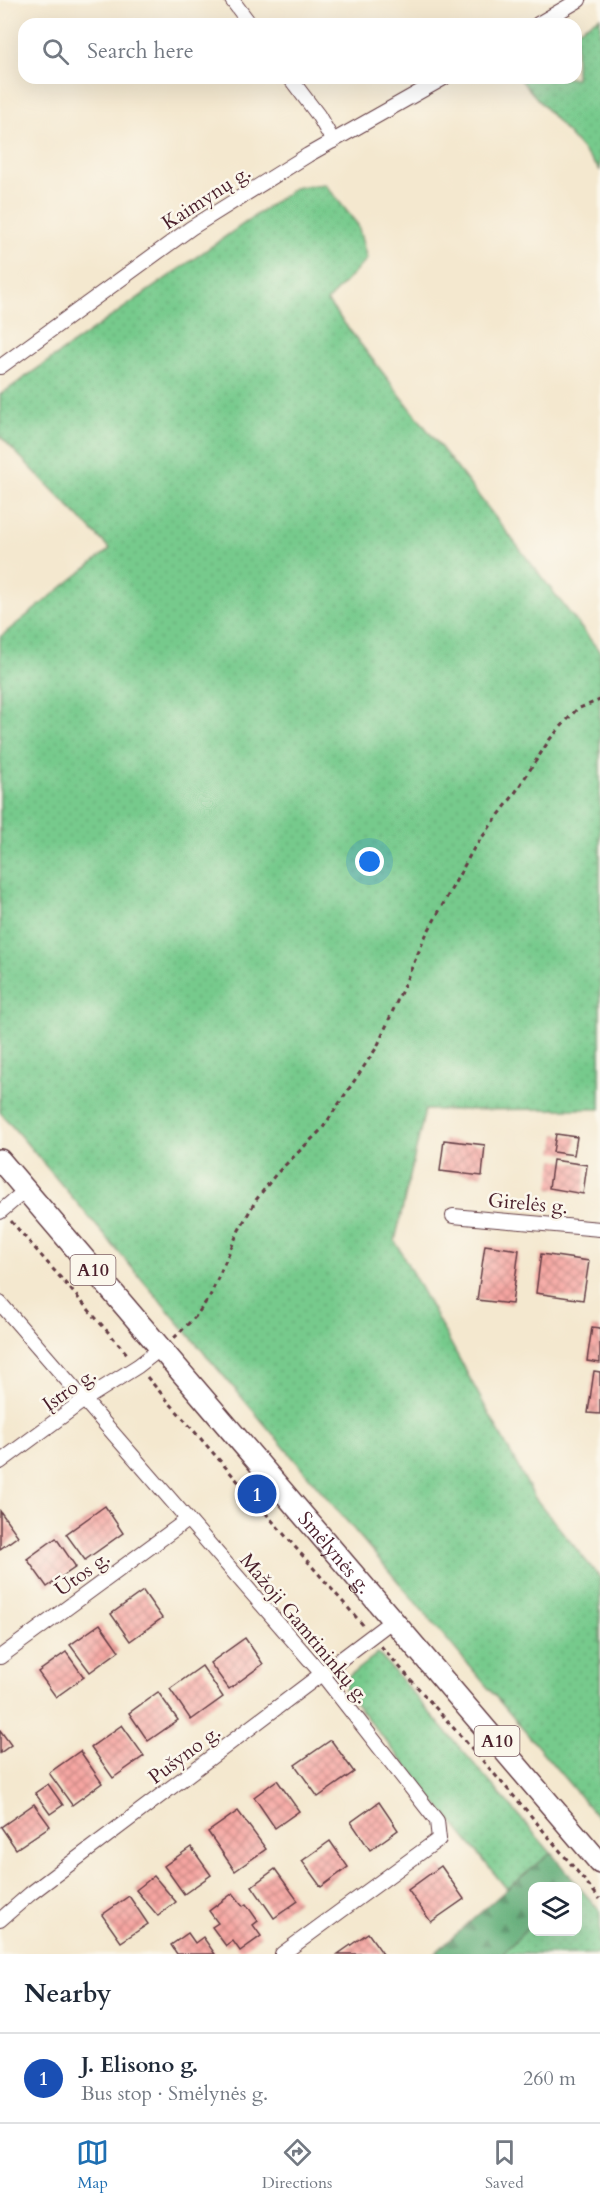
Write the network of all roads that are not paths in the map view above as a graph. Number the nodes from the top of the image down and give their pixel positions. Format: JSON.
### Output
{"nodes":[{"id":1,"x":232,"y":0,"type":"edge"},
{"id":2,"x":579,"y":0,"type":"edge"},
{"id":3,"x":246,"y":18,"type":"edge"},
{"id":4,"x":548,"y":18,"type":"edge"},
{"id":5,"x":294,"y":84,"type":"edge"},
{"id":6,"x":433,"y":84,"type":"edge"},
{"id":7,"x":333,"y":141,"type":"junction"},
{"id":8,"x":0,"y":367,"type":"edge"},
{"id":9,"x":0,"y":1160,"type":"edge"},
{"id":10,"x":26,"y":1190,"type":"junction"},
{"id":11,"x":1,"y":1211,"type":"edge"},
{"id":12,"x":453,"y":1216,"type":"dead end"},
{"id":13,"x":600,"y":1229,"type":"edge"},
{"id":14,"x":0,"y":1303,"type":"edge"},
{"id":15,"x":160,"y":1349,"type":"junction"},
{"id":16,"x":84,"y":1400,"type":"junction"},
{"id":17,"x":0,"y":1462,"type":"edge"},
{"id":18,"x":187,"y":1520,"type":"junction"},
{"id":19,"x":393,"y":1620,"type":"junction"},
{"id":20,"x":0,"y":1657,"type":"edge"},
{"id":21,"x":322,"y":1674,"type":"junction"},
{"id":22,"x":600,"y":1863,"type":"edge"},
{"id":23,"x":0,"y":1920,"type":"edge"},
{"id":24,"x":282,"y":1954,"type":"edge"}],
"edges":[{"from":1,"to":3,"type":"street"},
{"from":2,"to":4,"type":"street"},
{"from":5,"to":7,"type":"street"},
{"from":6,"to":7,"type":"street","name":"Kaimynų g."},
{"from":7,"to":8,"type":"street","name":"Kaimynų g."},
{"from":9,"to":10,"type":"highway","name":"Smėlynės g.","number":"A10"},
{"from":10,"to":11,"type":"street"},
{"from":10,"to":15,"type":"highway","name":"Smėlynės g.","number":"A10"},
{"from":12,"to":13,"type":"street","name":"Girelės g."},
{"from":14,"to":16,"type":"street","name":"Mažoji Gamtininkų g."},
{"from":15,"to":16,"type":"street","name":"Įstro g."},
{"from":15,"to":19,"type":"highway","name":"Smėlynės g.","number":"A10"},
{"from":16,"to":17,"type":"street","name":"Įstro g."},
{"from":16,"to":18,"type":"street","name":"Mažoji Gamtininkų g."},
{"from":18,"to":20,"type":"street","name":"Ūtos g."},
{"from":18,"to":21,"type":"street","name":"Mažoji Gamtininkų g."},
{"from":19,"to":21,"type":"street","name":"Pušyno g."},
{"from":19,"to":22,"type":"highway","name":"Smėlynės g.","number":"A10"},
{"from":21,"to":23,"type":"street","name":"Pušyno g."},
{"from":21,"to":24,"type":"street","name":"Mažoji Gamtininkų g."}]}
